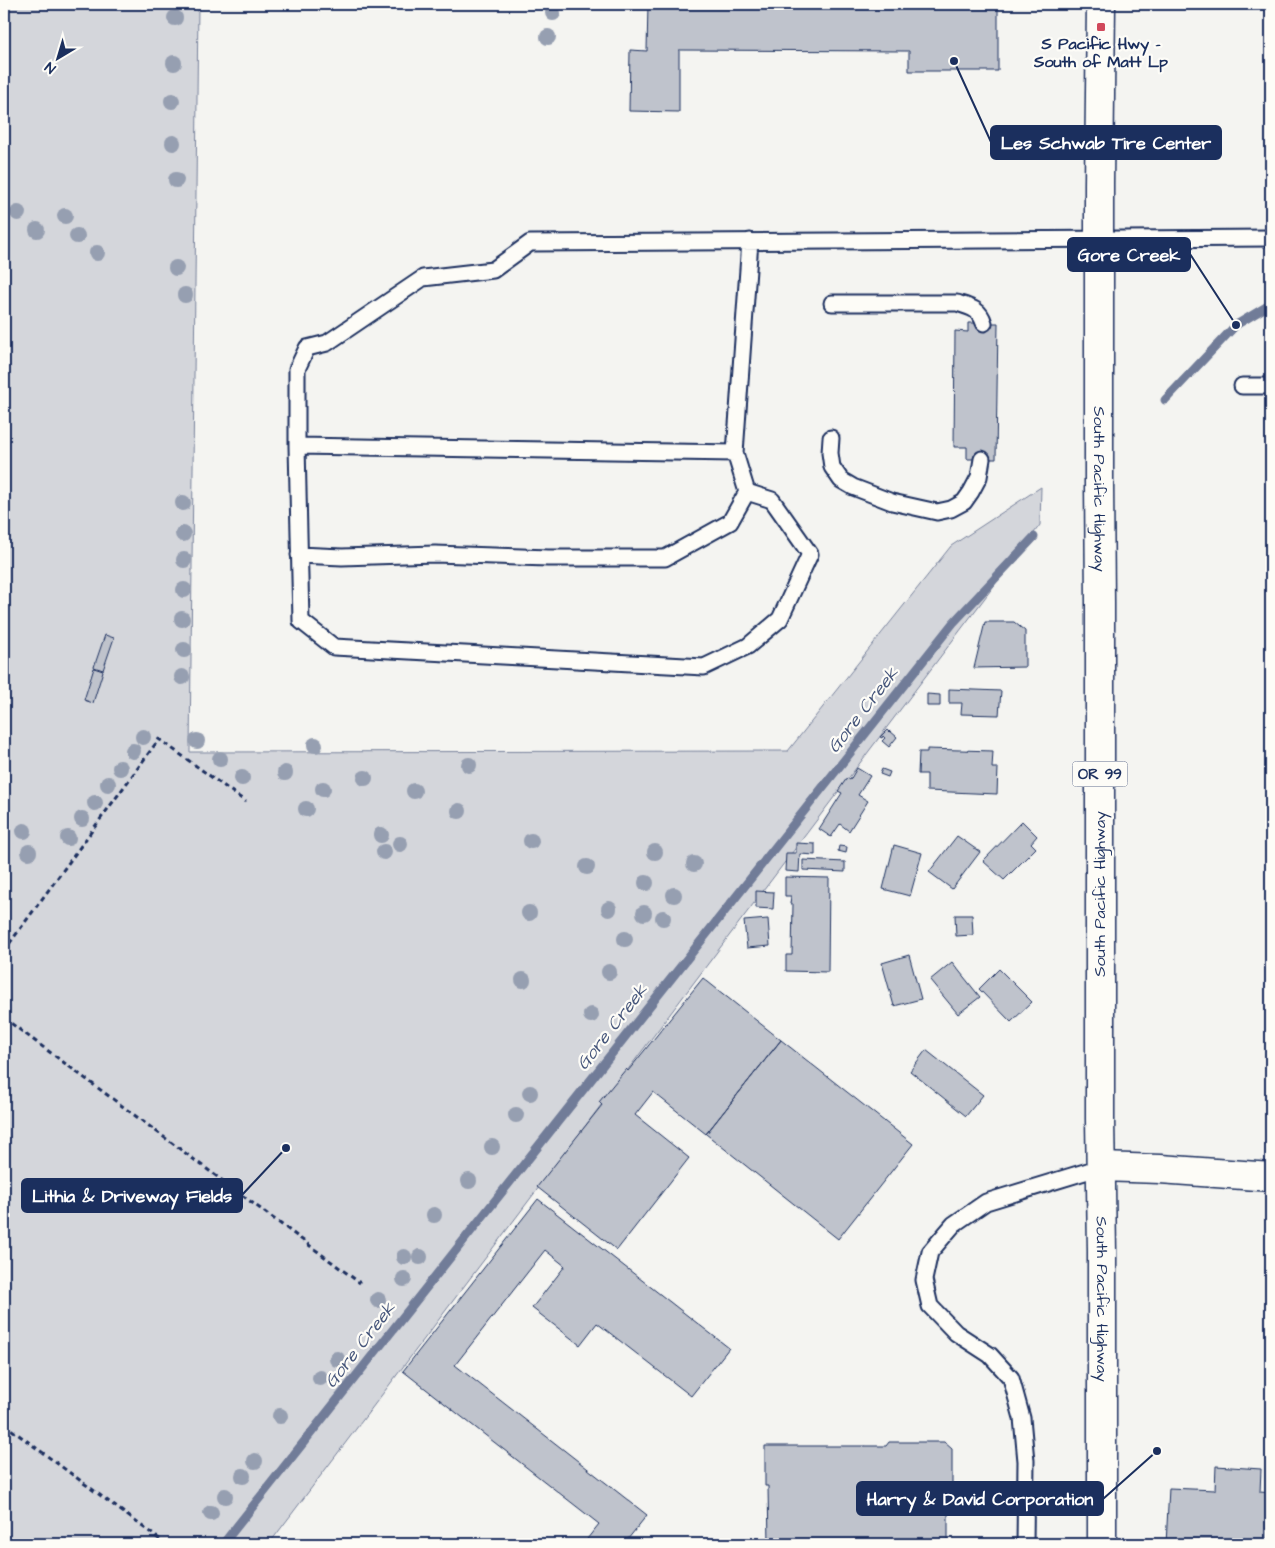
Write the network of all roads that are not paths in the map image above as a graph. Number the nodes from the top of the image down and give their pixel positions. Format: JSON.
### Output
{"nodes":[{"id":1,"x":1101,"y":4,"type":"edge"},
{"id":2,"x":1099,"y":238,"type":"junction"},
{"id":3,"x":1271,"y":238,"type":"edge"},
{"id":4,"x":750,"y":241,"type":"junction"},
{"id":5,"x":832,"y":303,"type":"dead end"},
{"id":6,"x":984,"y":323,"type":"dead end"},
{"id":7,"x":1242,"y":386,"type":"dead end"},
{"id":8,"x":1271,"y":386,"type":"edge"},
{"id":9,"x":831,"y":438,"type":"dead end"},
{"id":10,"x":297,"y":446,"type":"junction"},
{"id":11,"x":735,"y":453,"type":"junction"},
{"id":12,"x":982,"y":459,"type":"dead end"},
{"id":13,"x":748,"y":492,"type":"junction"},
{"id":14,"x":299,"y":555,"type":"junction"},
{"id":15,"x":1101,"y":1167,"type":"junction"},
{"id":16,"x":1271,"y":1177,"type":"edge"},
{"id":17,"x":1025,"y":1544,"type":"edge"},
{"id":18,"x":1102,"y":1544,"type":"edge"}],
"edges":[{"from":1,"to":2,"type":"main road","name":"South Pacific Highway","number":"OR 99"},
{"from":2,"to":3,"type":"lane"},
{"from":2,"to":4,"type":"lane"},
{"from":2,"to":15,"type":"main road","name":"South Pacific Highway","number":"OR 99"},
{"from":4,"to":10,"type":"lane"},
{"from":4,"to":11,"type":"lane"},
{"from":5,"to":6,"type":"lane"},
{"from":7,"to":8,"type":"lane"},
{"from":9,"to":12,"type":"lane"},
{"from":10,"to":11,"type":"lane"},
{"from":10,"to":14,"type":"lane"},
{"from":11,"to":13,"type":"lane"},
{"from":13,"to":14,"type":"lane"},
{"from":13,"to":14,"type":"lane"},
{"from":15,"to":16,"type":"main road"},
{"from":15,"to":17,"type":"lane"},
{"from":15,"to":18,"type":"main road","name":"South Pacific Highway","number":"OR 99"}]}
